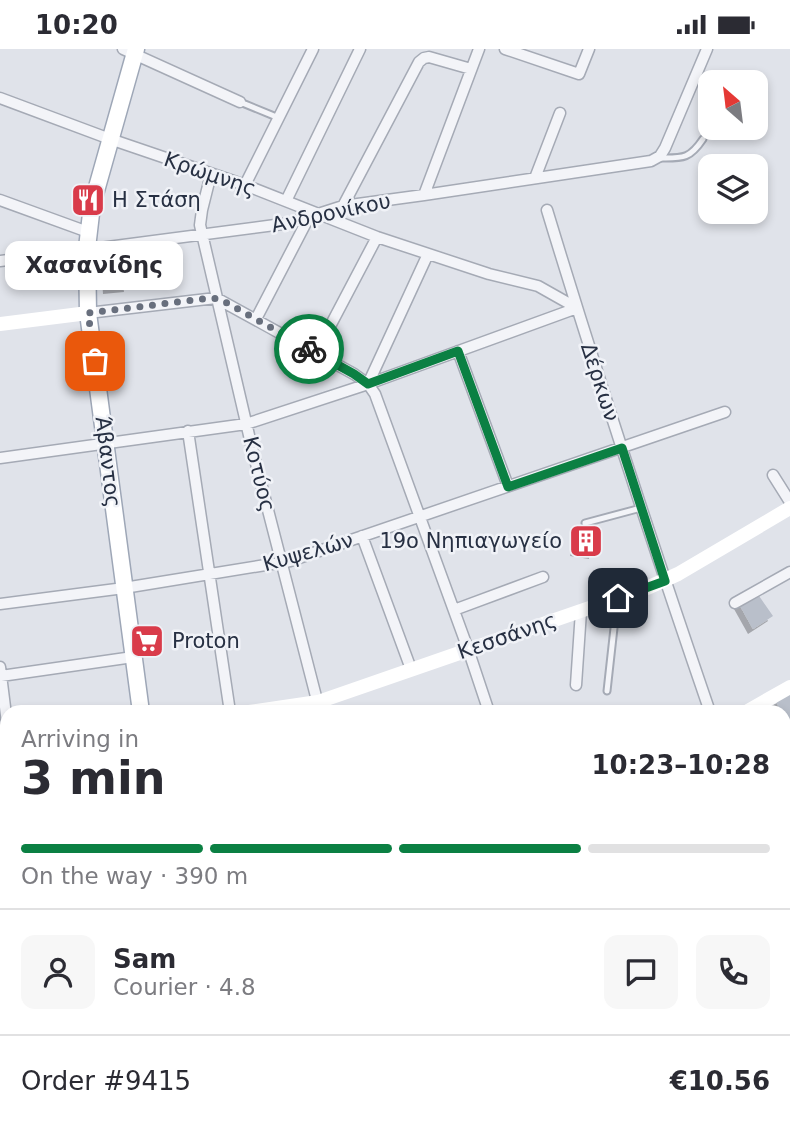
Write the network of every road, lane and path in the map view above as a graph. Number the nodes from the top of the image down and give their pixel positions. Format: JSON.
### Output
{"nodes":[{"id":1,"x":313,"y":49,"type":"edge"},
{"id":2,"x":360,"y":49,"type":"edge"},
{"id":3,"x":479,"y":49,"type":"edge"},
{"id":4,"x":505,"y":49,"type":"edge"},
{"id":5,"x":589,"y":49,"type":"edge"},
{"id":6,"x":707,"y":49,"type":"edge"},
{"id":7,"x":131,"y":51,"type":"edge"},
{"id":8,"x":471,"y":69,"type":"junction"},
{"id":9,"x":0,"y":98,"type":"edge"},
{"id":10,"x":240,"y":102,"type":"joint"},
{"id":11,"x":560,"y":113,"type":"dead end"},
{"id":12,"x":279,"y":118,"type":"junction"},
{"id":13,"x":110,"y":139,"type":"junction"},
{"id":14,"x":702,"y":140,"type":"edge"},
{"id":15,"x":657,"y":157,"type":"junction"},
{"id":16,"x":211,"y":174,"type":"junction"},
{"id":17,"x":535,"y":177,"type":"junction"},
{"id":18,"x":245,"y":185,"type":"junction"},
{"id":19,"x":424,"y":195,"type":"junction"},
{"id":20,"x":0,"y":200,"type":"edge"},
{"id":21,"x":286,"y":201,"type":"junction"},
{"id":22,"x":344,"y":206,"type":"junction"},
{"id":23,"x":547,"y":210,"type":"dead end"},
{"id":24,"x":314,"y":215,"type":"junction"},
{"id":25,"x":203,"y":235,"type":"junction"},
{"id":26,"x":377,"y":237,"type":"junction"},
{"id":27,"x":88,"y":240,"type":"junction"},
{"id":28,"x":428,"y":254,"type":"junction"},
{"id":29,"x":0,"y":261,"type":"edge"},
{"id":30,"x":218,"y":298,"type":"junction"},
{"id":31,"x":577,"y":308,"type":"junction"},
{"id":32,"x":88,"y":313,"type":"junction"},
{"id":33,"x":256,"y":319,"type":"junction"},
{"id":34,"x":0,"y":324,"type":"edge"},
{"id":35,"x":458,"y":351,"type":"junction"},
{"id":36,"x":316,"y":353,"type":"junction"},
{"id":37,"x":368,"y":384,"type":"junction"},
{"id":38,"x":724,"y":412,"type":"dead end"},
{"id":39,"x":246,"y":424,"type":"junction"},
{"id":40,"x":188,"y":431,"type":"junction"},
{"id":41,"x":106,"y":443,"type":"junction"},
{"id":42,"x":622,"y":448,"type":"junction"},
{"id":43,"x":0,"y":458,"type":"edge"},
{"id":44,"x":773,"y":475,"type":"dead end"},
{"id":45,"x":508,"y":487,"type":"junction"},
{"id":46,"x":790,"y":502,"type":"edge"},
{"id":47,"x":641,"y":508,"type":"junction"},
{"id":48,"x":790,"y":508,"type":"edge"},
{"id":49,"x":420,"y":517,"type":"junction"},
{"id":50,"x":585,"y":523,"type":"dead end"},
{"id":51,"x":362,"y":536,"type":"junction"},
{"id":52,"x":282,"y":563,"type":"junction"},
{"id":53,"x":790,"y":572,"type":"edge"},
{"id":54,"x":210,"y":574,"type":"junction"},
{"id":55,"x":543,"y":577,"type":"dead end"},
{"id":56,"x":665,"y":581,"type":"junction"},
{"id":57,"x":124,"y":588,"type":"junction"},
{"id":58,"x":618,"y":598,"type":"junction"},
{"id":59,"x":736,"y":603,"type":"dead end"},
{"id":60,"x":0,"y":604,"type":"edge"},
{"id":61,"x":454,"y":610,"type":"junction"},
{"id":62,"x":581,"y":611,"type":"junction"},
{"id":63,"x":468,"y":649,"type":"junction"},
{"id":64,"x":133,"y":657,"type":"junction"},
{"id":65,"x":411,"y":669,"type":"junction"},
{"id":66,"x":1,"y":671,"type":"edge"},
{"id":67,"x":576,"y":685,"type":"dead end"},
{"id":68,"x":790,"y":687,"type":"edge"},
{"id":69,"x":607,"y":691,"type":"dead end"},
{"id":70,"x":5,"y":705,"type":"edge"},
{"id":71,"x":140,"y":705,"type":"edge"},
{"id":72,"x":229,"y":705,"type":"edge"},
{"id":73,"x":318,"y":705,"type":"edge"},
{"id":74,"x":324,"y":705,"type":"edge"},
{"id":75,"x":485,"y":705,"type":"edge"},
{"id":76,"x":708,"y":705,"type":"edge"},
{"id":77,"x":758,"y":705,"type":"edge"}],
"edges":[{"from":1,"to":12,"type":"street"},
{"from":2,"to":21,"type":"street"},
{"from":3,"to":8,"type":"street"},
{"from":4,"to":5,"type":"street"},
{"from":6,"to":15,"type":"street"},
{"from":7,"to":10,"type":"street"},
{"from":7,"to":13,"type":"main road","name":"Άβαντος"},
{"from":8,"to":19,"type":"street"},
{"from":8,"to":22,"type":"street"},
{"from":9,"to":13,"type":"street","name":"Κρώμνης"},
{"from":10,"to":12,"type":"lane"},
{"from":11,"to":17,"type":"street"},
{"from":12,"to":18,"type":"street"},
{"from":13,"to":16,"type":"street","name":"Κρώμνης"},
{"from":13,"to":27,"type":"main road","name":"Άβαντος"},
{"from":14,"to":15,"type":"lane"},
{"from":15,"to":17,"type":"street","name":"Ανδρονίκου"},
{"from":16,"to":18,"type":"street","name":"Κρώμνης"},
{"from":16,"to":25,"type":"street","name":"Κοτύος"},
{"from":17,"to":19,"type":"street","name":"Ανδρονίκου"},
{"from":18,"to":21,"type":"street","name":"Κρώμνης"},
{"from":19,"to":22,"type":"street","name":"Ανδρονίκου"},
{"from":20,"to":27,"type":"street"},
{"from":21,"to":24,"type":"street","name":"Κρώμνης"},
{"from":22,"to":24,"type":"street","name":"Ανδρονίκου"},
{"from":23,"to":31,"type":"street","name":"Δέρκων"},
{"from":24,"to":25,"type":"street","name":"Ανδρονίκου"},
{"from":24,"to":26,"type":"street","name":"Κρώμνης"},
{"from":24,"to":33,"type":"street"},
{"from":25,"to":27,"type":"street","name":"Ανδρονίκου"},
{"from":25,"to":30,"type":"street","name":"Κοτύος"},
{"from":26,"to":28,"type":"street","name":"Κρώμνης"},
{"from":26,"to":36,"type":"street"},
{"from":27,"to":29,"type":"street","name":"Ανδρονίκου"},
{"from":27,"to":32,"type":"main road","name":"Άβαντος"},
{"from":28,"to":31,"type":"street","name":"Κρώμνης"},
{"from":28,"to":37,"type":"street"},
{"from":30,"to":32,"type":"street"},
{"from":30,"to":33,"type":"street"},
{"from":30,"to":39,"type":"street","name":"Κοτύος"},
{"from":31,"to":35,"type":"street"},
{"from":31,"to":42,"type":"street","name":"Δέρκων"},
{"from":32,"to":34,"type":"street"},
{"from":32,"to":41,"type":"main road","name":"Άβαντος"},
{"from":33,"to":36,"type":"street"},
{"from":35,"to":37,"type":"street"},
{"from":35,"to":45,"type":"street"},
{"from":36,"to":37,"type":"street"},
{"from":37,"to":39,"type":"street"},
{"from":37,"to":49,"type":"street"},
{"from":38,"to":42,"type":"street","name":"Κυψελών"},
{"from":39,"to":40,"type":"street"},
{"from":39,"to":52,"type":"street","name":"Κοτύος"},
{"from":40,"to":41,"type":"street"},
{"from":40,"to":54,"type":"street"},
{"from":41,"to":43,"type":"street"},
{"from":41,"to":57,"type":"main road","name":"Άβαντος"},
{"from":42,"to":45,"type":"street","name":"Κυψελών"},
{"from":42,"to":47,"type":"street","name":"Δέρκων"},
{"from":44,"to":46,"type":"street"},
{"from":45,"to":49,"type":"street","name":"Κυψελών"},
{"from":47,"to":50,"type":"lane"},
{"from":47,"to":56,"type":"street","name":"Δέρκων"},
{"from":48,"to":56,"type":"street","name":"Κεσσάνης"},
{"from":49,"to":51,"type":"street","name":"Κυψελών"},
{"from":49,"to":61,"type":"street"},
{"from":51,"to":52,"type":"street","name":"Κυψελών"},
{"from":51,"to":65,"type":"street"},
{"from":52,"to":54,"type":"street","name":"Κυψελών"},
{"from":52,"to":73,"type":"street","name":"Κοτύος"},
{"from":53,"to":59,"type":"street"},
{"from":54,"to":57,"type":"street","name":"Κυψελών"},
{"from":54,"to":72,"type":"street"},
{"from":55,"to":61,"type":"street"},
{"from":56,"to":58,"type":"street","name":"Κεσσάνης"},
{"from":56,"to":76,"type":"street","name":"Δέρκων"},
{"from":57,"to":60,"type":"street","name":"Κυψελών"},
{"from":57,"to":64,"type":"main road","name":"Άβαντος"},
{"from":58,"to":62,"type":"street","name":"Κεσσάνης"},
{"from":58,"to":69,"type":"lane"},
{"from":61,"to":63,"type":"street"},
{"from":62,"to":63,"type":"street","name":"Κεσσάνης"},
{"from":62,"to":67,"type":"street"},
{"from":63,"to":65,"type":"street","name":"Κεσσάνης"},
{"from":63,"to":75,"type":"street"},
{"from":64,"to":66,"type":"street"},
{"from":64,"to":71,"type":"main road","name":"Άβαντος"},
{"from":65,"to":74,"type":"street","name":"Κεσσάνης"},
{"from":66,"to":70,"type":"street"},
{"from":68,"to":77,"type":"street"}]}
